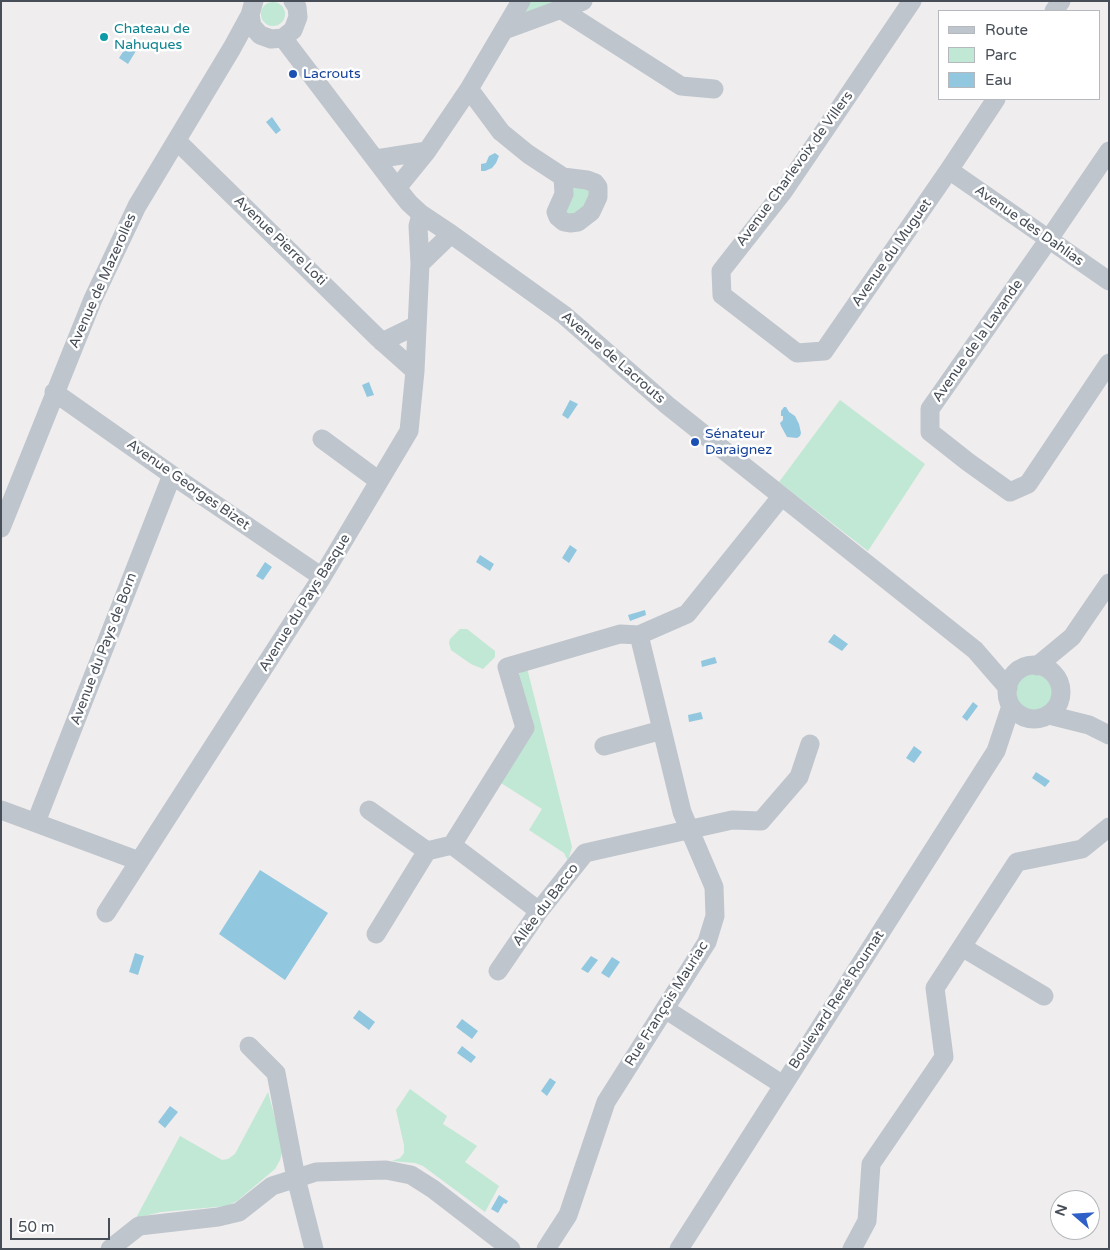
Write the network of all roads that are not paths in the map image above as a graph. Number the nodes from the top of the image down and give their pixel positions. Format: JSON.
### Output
{"nodes":[{"id":1,"x":310,"y":1,"type":"edge"},
{"id":2,"x":521,"y":1,"type":"edge"},
{"id":3,"x":583,"y":1,"type":"edge"},
{"id":4,"x":912,"y":1,"type":"edge"},
{"id":5,"x":252,"y":8,"type":"edge"},
{"id":6,"x":296,"y":9,"type":"edge"},
{"id":7,"x":562,"y":10,"type":"junction"},
{"id":8,"x":504,"y":30,"type":"junction"},
{"id":9,"x":274,"y":38,"type":"junction"},
{"id":10,"x":232,"y":48,"type":"junction"},
{"id":11,"x":469,"y":89,"type":"junction"},
{"id":12,"x":714,"y":89,"type":"dead end"},
{"id":13,"x":995,"y":100,"type":"edge"},
{"id":14,"x":177,"y":141,"type":"junction"},
{"id":15,"x":1109,"y":151,"type":"edge"},
{"id":16,"x":427,"y":152,"type":"junction"},
{"id":17,"x":376,"y":160,"type":"junction"},
{"id":18,"x":949,"y":170,"type":"junction"},
{"id":19,"x":563,"y":176,"type":"dead end"},
{"id":20,"x":397,"y":188,"type":"junction"},
{"id":21,"x":421,"y":214,"type":"junction"},
{"id":22,"x":451,"y":234,"type":"junction"},
{"id":23,"x":1049,"y":240,"type":"junction"},
{"id":24,"x":420,"y":264,"type":"junction"},
{"id":25,"x":1109,"y":281,"type":"edge"},
{"id":26,"x":417,"y":325,"type":"junction"},
{"id":27,"x":766,"y":328,"type":"joint"},
{"id":28,"x":382,"y":342,"type":"junction"},
{"id":29,"x":1109,"y":363,"type":"edge"},
{"id":30,"x":415,"y":370,"type":"junction"},
{"id":31,"x":54,"y":392,"type":"junction"},
{"id":32,"x":322,"y":439,"type":"dead end"},
{"id":33,"x":172,"y":475,"type":"junction"},
{"id":34,"x":379,"y":481,"type":"junction"},
{"id":35,"x":781,"y":497,"type":"junction"},
{"id":36,"x":1,"y":528,"type":"edge"},
{"id":37,"x":322,"y":578,"type":"junction"},
{"id":38,"x":1109,"y":583,"type":"edge"},
{"id":39,"x":639,"y":634,"type":"junction"},
{"id":40,"x":1072,"y":637,"type":"junction"},
{"id":41,"x":975,"y":650,"type":"junction"},
{"id":42,"x":1029,"y":668,"type":"junction"},
{"id":43,"x":1060,"y":689,"type":"junction"},
{"id":44,"x":1009,"y":697,"type":"junction"},
{"id":45,"x":1040,"y":717,"type":"junction"},
{"id":46,"x":1089,"y":725,"type":"junction"},
{"id":47,"x":662,"y":730,"type":"junction"},
{"id":48,"x":1109,"y":735,"type":"edge"},
{"id":49,"x":810,"y":744,"type":"dead end"},
{"id":50,"x":604,"y":746,"type":"dead end"},
{"id":51,"x":996,"y":751,"type":"junction"},
{"id":52,"x":1,"y":810,"type":"edge"},
{"id":53,"x":369,"y":810,"type":"dead end"},
{"id":54,"x":36,"y":822,"type":"junction"},
{"id":55,"x":1109,"y":826,"type":"edge"},
{"id":56,"x":690,"y":829,"type":"junction"},
{"id":57,"x":452,"y":845,"type":"junction"},
{"id":58,"x":427,"y":851,"type":"junction"},
{"id":59,"x":140,"y":861,"type":"junction"},
{"id":60,"x":539,"y":911,"type":"junction"},
{"id":61,"x":106,"y":913,"type":"dead end"},
{"id":62,"x":376,"y":934,"type":"dead end"},
{"id":63,"x":962,"y":947,"type":"junction"},
{"id":64,"x":498,"y":971,"type":"dead end"},
{"id":65,"x":1044,"y":996,"type":"dead end"},
{"id":66,"x":665,"y":1009,"type":"junction"},
{"id":67,"x":249,"y":1046,"type":"dead end"},
{"id":68,"x":782,"y":1085,"type":"junction"},
{"id":69,"x":296,"y":1178,"type":"junction"},
{"id":70,"x":110,"y":1249,"type":"edge"},
{"id":71,"x":314,"y":1249,"type":"edge"},
{"id":72,"x":511,"y":1249,"type":"edge"},
{"id":73,"x":546,"y":1249,"type":"edge"},
{"id":74,"x":679,"y":1249,"type":"edge"},
{"id":75,"x":852,"y":1249,"type":"edge"}],
"edges":[{"from":1,"to":6,"type":"street"},
{"from":2,"to":8,"type":"street"},
{"from":3,"to":7,"type":"street"},
{"from":4,"to":27,"type":"street","name":"Avenue Charlevoix de Villers"},
{"from":5,"to":9,"type":"street","name":"Avenue de Lacrouts"},
{"from":5,"to":10,"type":"street","name":"Avenue de Mazerolles"},
{"from":6,"to":9,"type":"street"},
{"from":7,"to":8,"type":"street"},
{"from":7,"to":12,"type":"street"},
{"from":8,"to":11,"type":"street"},
{"from":9,"to":10,"type":"street"},
{"from":9,"to":17,"type":"street","name":"Avenue de Lacrouts"},
{"from":10,"to":14,"type":"street","name":"Avenue de Mazerolles"},
{"from":11,"to":16,"type":"street"},
{"from":11,"to":19,"type":"street"},
{"from":13,"to":18,"type":"street","name":"Avenue du Muguet"},
{"from":14,"to":28,"type":"street","name":"Avenue Pierre Loti"},
{"from":14,"to":31,"type":"street","name":"Avenue de Mazerolles"},
{"from":15,"to":23,"type":"street"},
{"from":16,"to":17,"type":"street"},
{"from":16,"to":20,"type":"street"},
{"from":17,"to":20,"type":"street","name":"Avenue de Lacrouts"},
{"from":18,"to":23,"type":"street","name":"Avenue des Dahlias"},
{"from":18,"to":27,"type":"street","name":"Avenue du Muguet"},
{"from":20,"to":21,"type":"street","name":"Avenue de Lacrouts"},
{"from":21,"to":22,"type":"street","name":"Avenue de Lacrouts"},
{"from":21,"to":24,"type":"street","name":"Avenue du Pays Basque"},
{"from":22,"to":24,"type":"street"},
{"from":22,"to":35,"type":"street","name":"Avenue de Lacrouts"},
{"from":23,"to":25,"type":"street","name":"Avenue des Dahlias"},
{"from":23,"to":29,"type":"street","name":"Avenue de la Lavande"},
{"from":24,"to":26,"type":"street","name":"Avenue du Pays Basque"},
{"from":26,"to":28,"type":"street"},
{"from":26,"to":30,"type":"street","name":"Avenue du Pays Basque"},
{"from":28,"to":30,"type":"street","name":"Avenue Pierre Loti"},
{"from":30,"to":34,"type":"street","name":"Avenue du Pays Basque"},
{"from":31,"to":33,"type":"street","name":"Avenue Georges Bizet"},
{"from":31,"to":36,"type":"street","name":"Avenue de Mazerolles"},
{"from":32,"to":34,"type":"street"},
{"from":33,"to":37,"type":"street","name":"Avenue Georges Bizet"},
{"from":33,"to":54,"type":"street","name":"Avenue du Pays de Born"},
{"from":34,"to":37,"type":"street","name":"Avenue du Pays Basque"},
{"from":35,"to":39,"type":"street"},
{"from":35,"to":41,"type":"street","name":"Avenue de Lacrouts"},
{"from":37,"to":59,"type":"street","name":"Avenue du Pays Basque"},
{"from":38,"to":40,"type":"street"},
{"from":39,"to":47,"type":"street","name":"Rue François Mauriac"},
{"from":39,"to":57,"type":"street"},
{"from":40,"to":42,"type":"street"},
{"from":40,"to":43,"type":"street"},
{"from":41,"to":42,"type":"street","name":"Avenue de Lacrouts"},
{"from":41,"to":44,"type":"street","name":"Avenue de Lacrouts"},
{"from":42,"to":43,"type":"street"},
{"from":42,"to":44,"type":"street"},
{"from":43,"to":45,"type":"street"},
{"from":43,"to":46,"type":"street"},
{"from":44,"to":45,"type":"street"},
{"from":44,"to":51,"type":"street","name":"Boulevard René Roumat"},
{"from":45,"to":46,"type":"street"},
{"from":45,"to":51,"type":"street","name":"Boulevard René Roumat"},
{"from":46,"to":48,"type":"street"},
{"from":47,"to":50,"type":"street"},
{"from":47,"to":56,"type":"street","name":"Rue François Mauriac"},
{"from":49,"to":56,"type":"street","name":"Allée du Bacco"},
{"from":51,"to":68,"type":"street","name":"Boulevard René Roumat"},
{"from":52,"to":54,"type":"street"},
{"from":53,"to":58,"type":"street"},
{"from":54,"to":59,"type":"street"},
{"from":55,"to":63,"type":"street"},
{"from":56,"to":60,"type":"street","name":"Allée du Bacco"},
{"from":56,"to":66,"type":"street","name":"Rue François Mauriac"},
{"from":57,"to":58,"type":"street"},
{"from":57,"to":60,"type":"street"},
{"from":58,"to":62,"type":"street"},
{"from":59,"to":61,"type":"street","name":"Avenue du Pays Basque"},
{"from":60,"to":64,"type":"street","name":"Allée du Bacco"},
{"from":63,"to":65,"type":"street"},
{"from":63,"to":75,"type":"street"},
{"from":66,"to":68,"type":"street"},
{"from":66,"to":73,"type":"street","name":"Rue François Mauriac"},
{"from":67,"to":69,"type":"street"},
{"from":68,"to":74,"type":"street","name":"Boulevard René Roumat"},
{"from":69,"to":70,"type":"street"},
{"from":69,"to":71,"type":"street"},
{"from":69,"to":72,"type":"street"}]}
